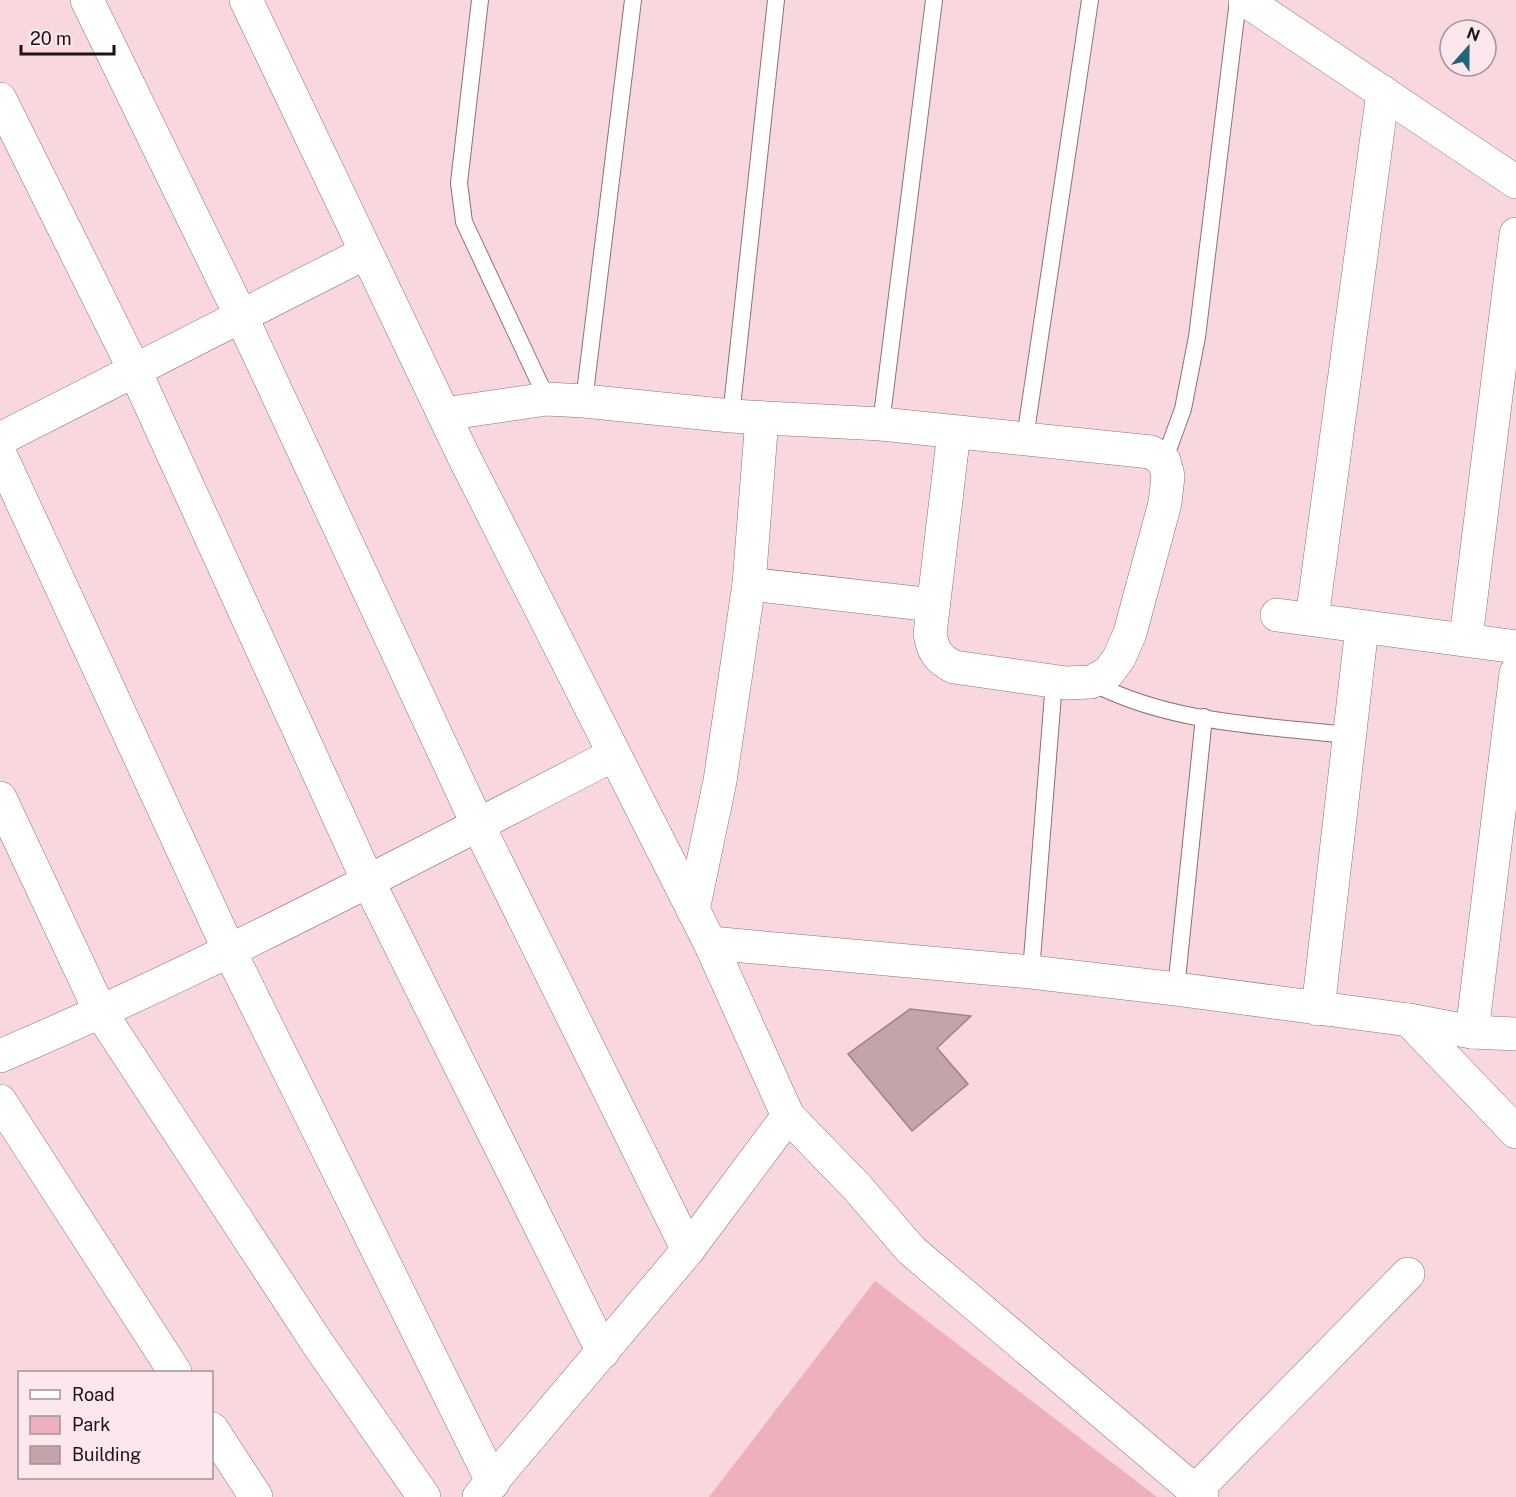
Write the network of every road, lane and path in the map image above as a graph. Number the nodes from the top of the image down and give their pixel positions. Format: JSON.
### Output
{"nodes":[{"id":1,"x":87,"y":0,"type":"edge"},
{"id":2,"x":246,"y":0,"type":"edge"},
{"id":3,"x":480,"y":0,"type":"edge"},
{"id":4,"x":633,"y":0,"type":"edge"},
{"id":5,"x":776,"y":0,"type":"edge"},
{"id":6,"x":934,"y":0,"type":"edge"},
{"id":7,"x":1090,"y":0,"type":"edge"},
{"id":8,"x":1238,"y":0,"type":"edge"},
{"id":9,"x":1245,"y":0,"type":"edge"},
{"id":10,"x":1383,"y":92,"type":"junction"},
{"id":11,"x":0,"y":99,"type":"edge"},
{"id":12,"x":1516,"y":182,"type":"edge"},
{"id":13,"x":1516,"y":234,"type":"edge"},
{"id":14,"x":366,"y":253,"type":"junction"},
{"id":15,"x":241,"y":316,"type":"junction"},
{"id":16,"x":135,"y":371,"type":"junction"},
{"id":17,"x":547,"y":399,"type":"junction"},
{"id":18,"x":584,"y":401,"type":"junction"},
{"id":19,"x":444,"y":414,"type":"junction"},
{"id":20,"x":747,"y":417,"type":"junction"},
{"id":21,"x":881,"y":424,"type":"junction"},
{"id":22,"x":954,"y":432,"type":"junction"},
{"id":23,"x":0,"y":438,"type":"edge"},
{"id":24,"x":1025,"y":438,"type":"junction"},
{"id":25,"x":0,"y":454,"type":"edge"},
{"id":26,"x":1164,"y":461,"type":"junction"},
{"id":27,"x":749,"y":585,"type":"junction"},
{"id":28,"x":933,"y":605,"type":"junction"},
{"id":29,"x":1277,"y":615,"type":"dead end"},
{"id":30,"x":1312,"y":619,"type":"junction"},
{"id":31,"x":1362,"y":627,"type":"junction"},
{"id":32,"x":1466,"y":638,"type":"junction"},
{"id":33,"x":1516,"y":647,"type":"edge"},
{"id":34,"x":1516,"y":673,"type":"edge"},
{"id":35,"x":1054,"y":682,"type":"junction"},
{"id":36,"x":1091,"y":682,"type":"junction"},
{"id":37,"x":1203,"y":717,"type":"junction"},
{"id":38,"x":1349,"y":735,"type":"junction"},
{"id":39,"x":613,"y":755,"type":"junction"},
{"id":40,"x":0,"y":798,"type":"edge"},
{"id":41,"x":478,"y":825,"type":"junction"},
{"id":42,"x":368,"y":881,"type":"junction"},
{"id":43,"x":693,"y":910,"type":"junction"},
{"id":44,"x":710,"y":943,"type":"junction"},
{"id":45,"x":229,"y":950,"type":"junction"},
{"id":46,"x":1031,"y":972,"type":"junction"},
{"id":47,"x":1176,"y":988,"type":"junction"},
{"id":48,"x":1318,"y":1009,"type":"junction"},
{"id":49,"x":101,"y":1013,"type":"junction"},
{"id":50,"x":1409,"y":1020,"type":"junction"},
{"id":51,"x":1472,"y":1032,"type":"junction"},
{"id":52,"x":1516,"y":1034,"type":"edge"},
{"id":53,"x":0,"y":1056,"type":"edge"},
{"id":54,"x":0,"y":1101,"type":"edge"},
{"id":55,"x":788,"y":1116,"type":"junction"},
{"id":56,"x":1516,"y":1132,"type":"edge"},
{"id":57,"x":688,"y":1250,"type":"junction"},
{"id":58,"x":1408,"y":1274,"type":"dead end"},
{"id":59,"x":603,"y":1352,"type":"junction"},
{"id":60,"x":174,"y":1371,"type":"edge"},
{"id":61,"x":213,"y":1431,"type":"edge"},
{"id":62,"x":486,"y":1490,"type":"edge"},
{"id":63,"x":1199,"y":1494,"type":"edge"},
{"id":64,"x":256,"y":1497,"type":"edge"},
{"id":65,"x":424,"y":1497,"type":"edge"}],
"edges":[{"from":1,"to":15,"type":"street"},
{"from":2,"to":14,"type":"street"},
{"from":3,"to":17,"type":"lane"},
{"from":4,"to":18,"type":"lane"},
{"from":5,"to":20,"type":"lane"},
{"from":6,"to":21,"type":"lane"},
{"from":7,"to":24,"type":"lane"},
{"from":8,"to":26,"type":"lane"},
{"from":9,"to":10,"type":"street"},
{"from":10,"to":12,"type":"street"},
{"from":10,"to":30,"type":"street"},
{"from":11,"to":16,"type":"street"},
{"from":13,"to":32,"type":"street"},
{"from":14,"to":15,"type":"street"},
{"from":14,"to":19,"type":"street"},
{"from":15,"to":16,"type":"street"},
{"from":15,"to":41,"type":"street"},
{"from":16,"to":23,"type":"street"},
{"from":16,"to":42,"type":"street"},
{"from":17,"to":18,"type":"street"},
{"from":17,"to":19,"type":"street"},
{"from":18,"to":20,"type":"street"},
{"from":19,"to":39,"type":"street"},
{"from":20,"to":21,"type":"street"},
{"from":20,"to":27,"type":"street"},
{"from":21,"to":22,"type":"street"},
{"from":22,"to":24,"type":"street"},
{"from":22,"to":28,"type":"street"},
{"from":24,"to":26,"type":"street"},
{"from":25,"to":45,"type":"street"},
{"from":26,"to":36,"type":"street"},
{"from":27,"to":28,"type":"street"},
{"from":27,"to":43,"type":"street"},
{"from":28,"to":35,"type":"street"},
{"from":29,"to":30,"type":"street"},
{"from":30,"to":31,"type":"street"},
{"from":31,"to":32,"type":"street"},
{"from":31,"to":38,"type":"street"},
{"from":32,"to":33,"type":"street"},
{"from":34,"to":51,"type":"street"},
{"from":35,"to":36,"type":"street"},
{"from":35,"to":46,"type":"lane"},
{"from":36,"to":37,"type":"lane"},
{"from":37,"to":38,"type":"lane"},
{"from":37,"to":47,"type":"lane"},
{"from":38,"to":48,"type":"street"},
{"from":39,"to":41,"type":"street"},
{"from":39,"to":43,"type":"street"},
{"from":40,"to":49,"type":"street"},
{"from":41,"to":42,"type":"street"},
{"from":41,"to":57,"type":"street"},
{"from":42,"to":45,"type":"street"},
{"from":42,"to":59,"type":"street"},
{"from":43,"to":44,"type":"street"},
{"from":44,"to":46,"type":"street"},
{"from":44,"to":55,"type":"street"},
{"from":45,"to":49,"type":"street"},
{"from":45,"to":62,"type":"street"},
{"from":46,"to":47,"type":"street"},
{"from":47,"to":48,"type":"street"},
{"from":48,"to":50,"type":"street"},
{"from":49,"to":53,"type":"street"},
{"from":49,"to":65,"type":"street"},
{"from":50,"to":51,"type":"street"},
{"from":50,"to":56,"type":"street"},
{"from":51,"to":52,"type":"street"},
{"from":54,"to":60,"type":"street"},
{"from":55,"to":57,"type":"street"},
{"from":55,"to":63,"type":"street"},
{"from":57,"to":59,"type":"street"},
{"from":58,"to":63,"type":"street"},
{"from":59,"to":62,"type":"street"},
{"from":61,"to":64,"type":"street"}]}
